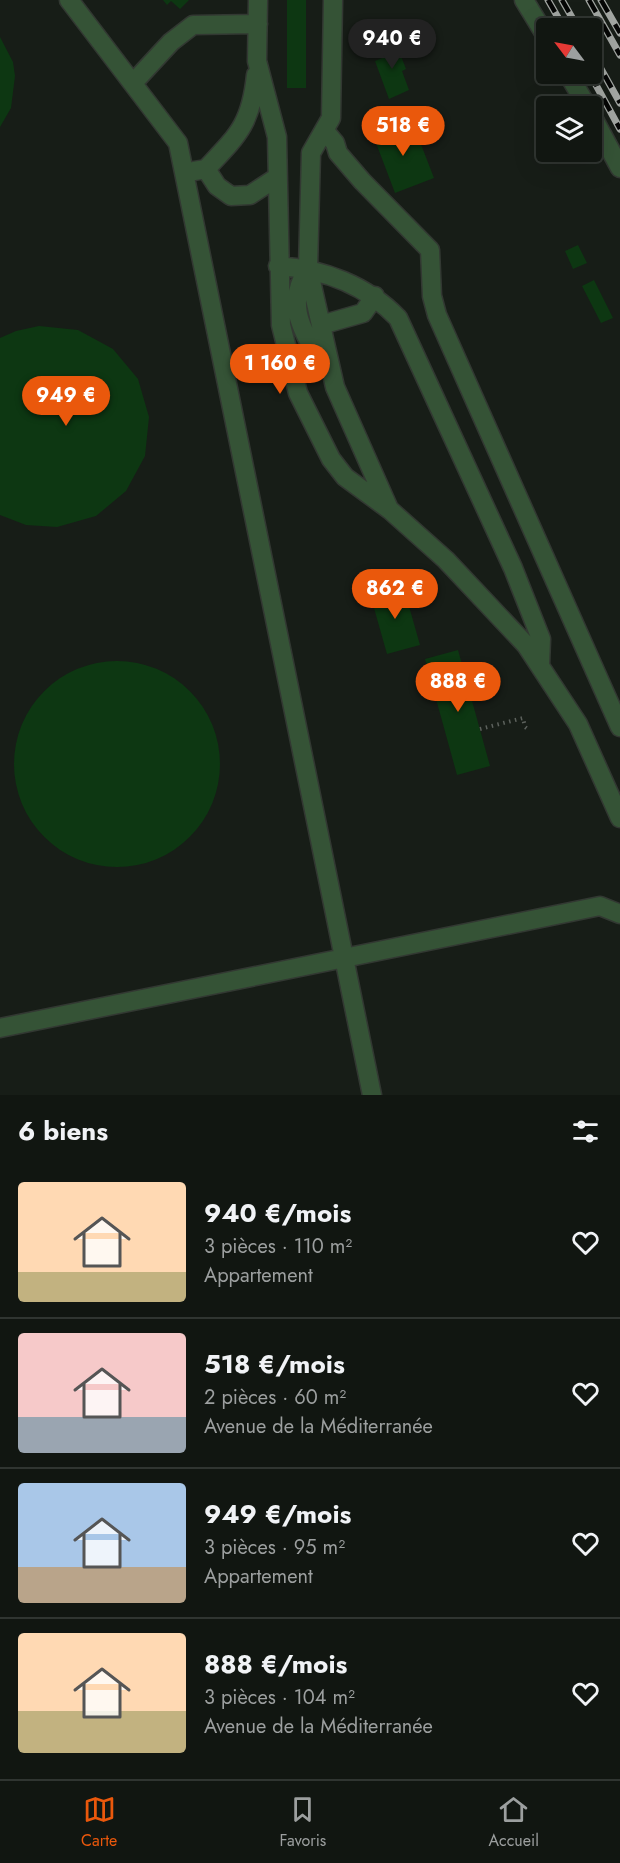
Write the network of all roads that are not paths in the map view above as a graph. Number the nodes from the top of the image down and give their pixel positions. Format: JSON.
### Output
{"nodes":[{"id":1,"x":69,"y":0,"type":"edge"},
{"id":2,"x":258,"y":0,"type":"edge"},
{"id":3,"x":333,"y":0,"type":"edge"},
{"id":4,"x":525,"y":0,"type":"edge"},
{"id":5,"x":536,"y":19,"type":"edge"},
{"id":6,"x":258,"y":24,"type":"junction"},
{"id":7,"x":257,"y":61,"type":"junction"},
{"id":8,"x":134,"y":82,"type":"junction"},
{"id":9,"x":324,"y":130,"type":"junction"},
{"id":10,"x":602,"y":134,"type":"edge"},
{"id":11,"x":620,"y":168,"type":"edge"},
{"id":12,"x":206,"y":169,"type":"junction"},
{"id":13,"x":183,"y":174,"type":"junction"},
{"id":14,"x":276,"y":178,"type":"junction"},
{"id":15,"x":278,"y":266,"type":"junction"},
{"id":16,"x":308,"y":268,"type":"junction"},
{"id":17,"x":375,"y":296,"type":"junction"},
{"id":18,"x":287,"y":301,"type":"junction"},
{"id":19,"x":321,"y":326,"type":"junction"},
{"id":20,"x":335,"y":387,"type":"junction"},
{"id":21,"x":390,"y":510,"type":"junction"},
{"id":22,"x":540,"y":665,"type":"junction"},
{"id":23,"x":620,"y":727,"type":"edge"},
{"id":24,"x":620,"y":818,"type":"edge"},
{"id":25,"x":620,"y":914,"type":"edge"},
{"id":26,"x":344,"y":957,"type":"junction"},
{"id":27,"x":0,"y":1028,"type":"edge"},
{"id":28,"x":372,"y":1095,"type":"edge"}],
"edges":[{"from":1,"to":8,"type":"street"},
{"from":2,"to":6,"type":"street"},
{"from":3,"to":9,"type":"street"},
{"from":4,"to":5,"type":"street"},
{"from":6,"to":7,"type":"street"},
{"from":6,"to":8,"type":"street"},
{"from":7,"to":12,"type":"street"},
{"from":7,"to":14,"type":"street"},
{"from":8,"to":13,"type":"street"},
{"from":9,"to":16,"type":"street"},
{"from":9,"to":23,"type":"street"},
{"from":10,"to":11,"type":"street"},
{"from":12,"to":13,"type":"street"},
{"from":12,"to":14,"type":"street"},
{"from":13,"to":26,"type":"street"},
{"from":14,"to":15,"type":"street"},
{"from":15,"to":16,"type":"street"},
{"from":15,"to":18,"type":"street"},
{"from":16,"to":17,"type":"street"},
{"from":16,"to":18,"type":"street"},
{"from":16,"to":19,"type":"street"},
{"from":17,"to":19,"type":"street"},
{"from":17,"to":22,"type":"street"},
{"from":18,"to":20,"type":"street"},
{"from":18,"to":21,"type":"street"},
{"from":19,"to":20,"type":"street"},
{"from":20,"to":21,"type":"street"},
{"from":21,"to":22,"type":"street"},
{"from":22,"to":24,"type":"street"},
{"from":25,"to":26,"type":"street"},
{"from":26,"to":27,"type":"street"},
{"from":26,"to":28,"type":"street"}]}
